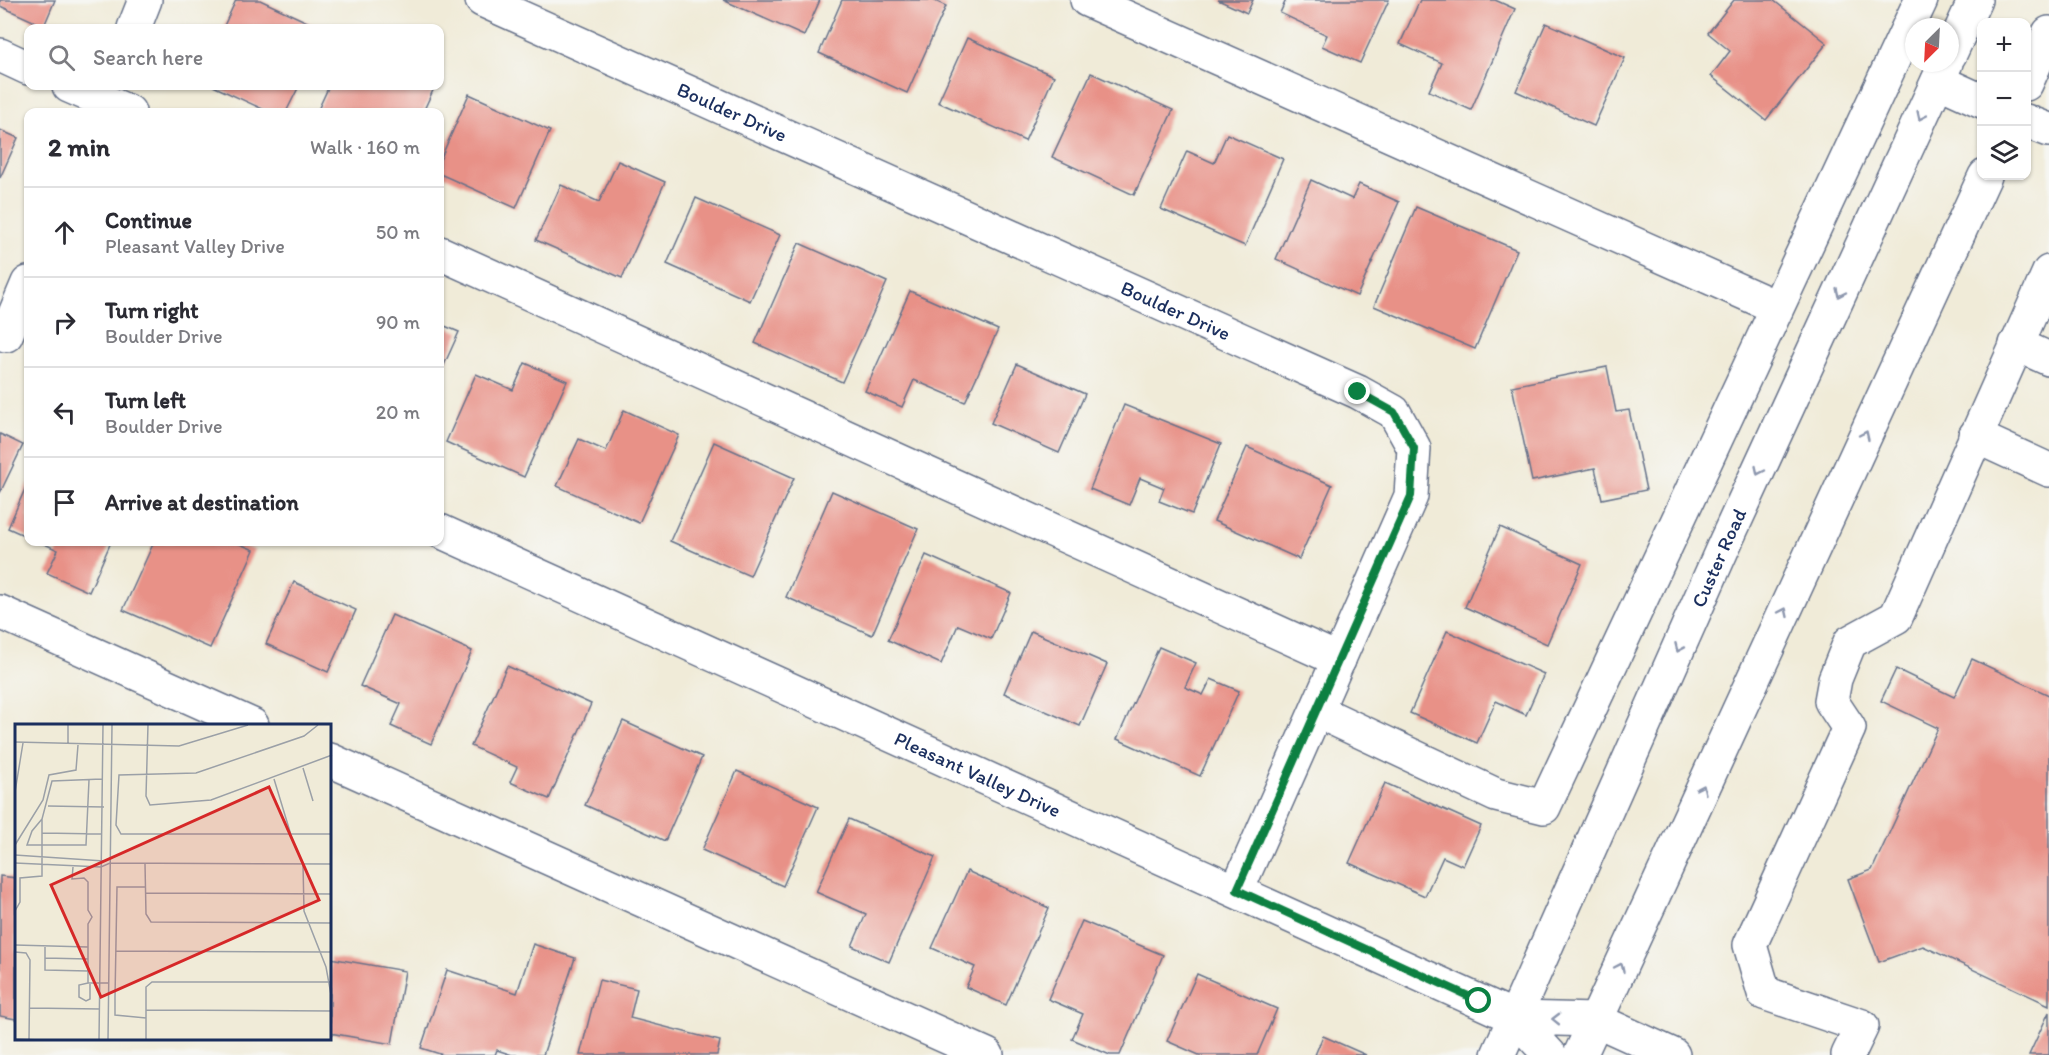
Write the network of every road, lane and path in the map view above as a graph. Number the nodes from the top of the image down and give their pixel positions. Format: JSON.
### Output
{"nodes":[{"id":1,"x":145,"y":0,"type":"edge"},
{"id":2,"x":482,"y":0,"type":"edge"},
{"id":3,"x":1087,"y":0,"type":"edge"},
{"id":4,"x":1921,"y":0,"type":"edge"},
{"id":5,"x":1975,"y":0,"type":"edge"},
{"id":6,"x":136,"y":24,"type":"edge"},
{"id":7,"x":2049,"y":33,"type":"edge"},
{"id":8,"x":1959,"y":34,"type":"edge"},
{"id":9,"x":0,"y":55,"type":"edge"},
{"id":10,"x":24,"y":66,"type":"edge"},
{"id":11,"x":1941,"y":72,"type":"edge"},
{"id":12,"x":1951,"y":72,"type":"edge"},
{"id":13,"x":2031,"y":73,"type":"edge"},
{"id":14,"x":79,"y":90,"type":"edge"},
{"id":15,"x":1977,"y":96,"type":"edge"},
{"id":16,"x":113,"y":103,"type":"edge"},
{"id":17,"x":2031,"y":123,"type":"edge"},
{"id":18,"x":2049,"y":130,"type":"edge"},
{"id":19,"x":1983,"y":180,"type":"edge"},
{"id":20,"x":444,"y":255,"type":"edge"},
{"id":21,"x":2049,"y":272,"type":"edge"},
{"id":22,"x":24,"y":296,"type":"edge"},
{"id":23,"x":1776,"y":307,"type":"junction"},
{"id":24,"x":11,"y":338,"type":"edge"},
{"id":25,"x":2016,"y":344,"type":"junction"},
{"id":26,"x":2049,"y":358,"type":"edge"},
{"id":27,"x":1975,"y":436,"type":"junction"},
{"id":28,"x":2049,"y":470,"type":"edge"},
{"id":29,"x":444,"y":533,"type":"edge"},
{"id":30,"x":0,"y":612,"type":"edge"},
{"id":31,"x":1339,"y":660,"type":"junction"},
{"id":32,"x":1317,"y":711,"type":"junction"},
{"id":33,"x":250,"y":724,"type":"edge"},
{"id":34,"x":332,"y":761,"type":"edge"},
{"id":35,"x":1237,"y":890,"type":"junction"},
{"id":36,"x":1516,"y":1018,"type":"junction"},
{"id":37,"x":1596,"y":1020,"type":"junction"},
{"id":38,"x":987,"y":1055,"type":"edge"},
{"id":39,"x":1498,"y":1055,"type":"edge"},
{"id":40,"x":1550,"y":1055,"type":"edge"},
{"id":41,"x":1580,"y":1055,"type":"edge"},
{"id":42,"x":1673,"y":1055,"type":"edge"},
{"id":43,"x":1848,"y":1055,"type":"edge"}],
"edges":[{"from":1,"to":6,"type":"street"},
{"from":2,"to":31,"type":"street","name":"Boulder Drive"},
{"from":3,"to":23,"type":"street"},
{"from":4,"to":23,"type":"street"},
{"from":5,"to":8,"type":"street","name":"Custer Road"},
{"from":7,"to":13,"type":"street"},
{"from":9,"to":10,"type":"street"},
{"from":11,"to":36,"type":"street","name":"Custer Road","one_way":true},
{"from":12,"to":15,"type":"street"},
{"from":14,"to":16,"type":"street"},
{"from":17,"to":18,"type":"street"},
{"from":37,"to":19,"type":"street","one_way":true},
{"from":20,"to":31,"type":"street"},
{"from":21,"to":25,"type":"street"},
{"from":22,"to":24,"type":"street"},
{"from":23,"to":32,"type":"street"},
{"from":25,"to":26,"type":"street"},
{"from":25,"to":27,"type":"street"},
{"from":27,"to":28,"type":"street"},
{"from":27,"to":43,"type":"street"},
{"from":29,"to":35,"type":"street","name":"Pleasant Valley Drive"},
{"from":30,"to":33,"type":"street"},
{"from":31,"to":32,"type":"street","name":"Boulder Drive"},
{"from":32,"to":35,"type":"street","name":"Boulder Drive"},
{"from":34,"to":38,"type":"street"},
{"from":35,"to":36,"type":"street","name":"Pleasant Valley Drive"},
{"from":37,"to":36,"type":"street","name":"Pleasant Valley Drive","one_way":true},
{"from":36,"to":39,"type":"street","name":"Custer Road"},
{"from":36,"to":40,"type":"street","name":"Pleasant Valley Drive"},
{"from":37,"to":41,"type":"street"},
{"from":37,"to":42,"type":"street","name":"Pleasant Valley Drive"}]}
